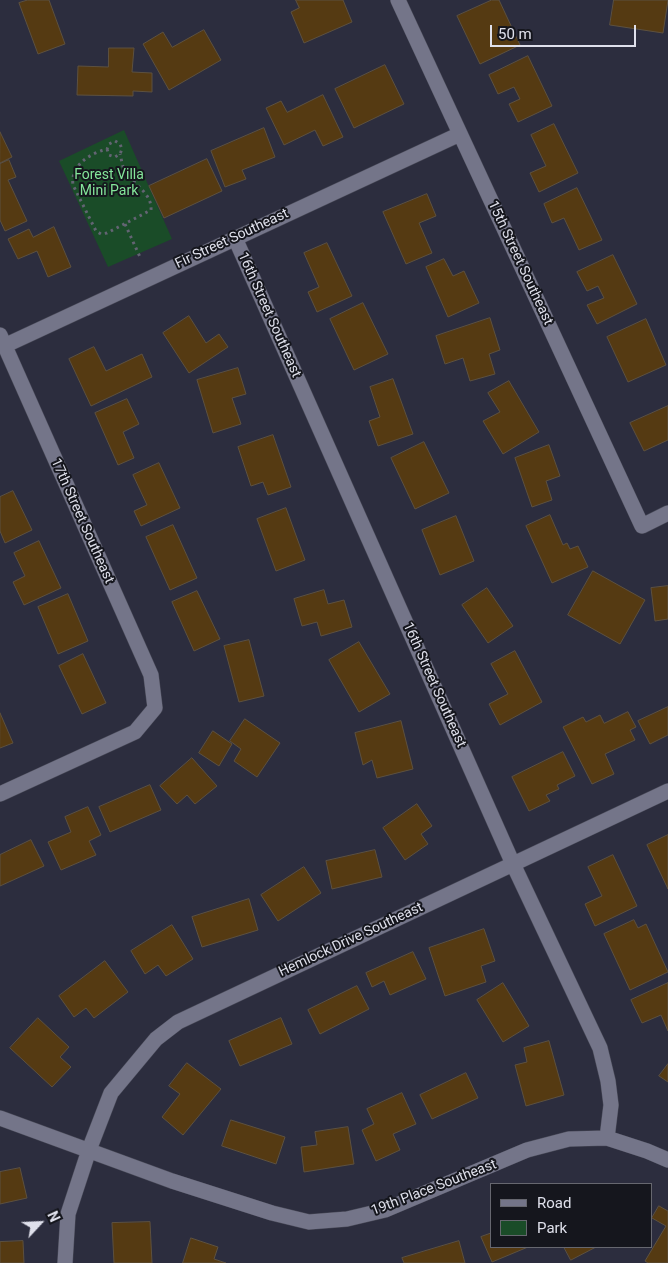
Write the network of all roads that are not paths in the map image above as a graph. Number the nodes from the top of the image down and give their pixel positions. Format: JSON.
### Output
{"nodes":[{"id":1,"x":398,"y":0,"type":"edge"},
{"id":2,"x":460,"y":134,"type":"junction"},
{"id":3,"x":235,"y":238,"type":"junction"},
{"id":4,"x":2,"y":340,"type":"edge"},
{"id":5,"x":668,"y":513,"type":"edge"},
{"id":6,"x":668,"y":792,"type":"edge"},
{"id":7,"x":0,"y":794,"type":"edge"},
{"id":8,"x":513,"y":864,"type":"junction"},
{"id":9,"x":0,"y":1118,"type":"edge"},
{"id":10,"x":607,"y":1138,"type":"junction"},
{"id":11,"x":89,"y":1150,"type":"junction"},
{"id":12,"x":668,"y":1160,"type":"edge"},
{"id":13,"x":65,"y":1263,"type":"edge"}],
"edges":[{"from":1,"to":2,"type":"street","name":"15th Street Southeast"},
{"from":2,"to":3,"type":"street","name":"Fir Street Southeast"},
{"from":2,"to":5,"type":"street","name":"15th Street Southeast"},
{"from":3,"to":4,"type":"street","name":"Fir Street Southeast"},
{"from":3,"to":8,"type":"street","name":"16th Street Southeast"},
{"from":4,"to":7,"type":"street","name":"17th Street Southeast"},
{"from":6,"to":8,"type":"street","name":"Hemlock Drive Southeast"},
{"from":8,"to":10,"type":"street","name":"16th Street Southeast"},
{"from":8,"to":11,"type":"street","name":"Hemlock Drive Southeast"},
{"from":9,"to":11,"type":"street","name":"19th Place Southeast"},
{"from":10,"to":11,"type":"street","name":"19th Place Southeast"},
{"from":10,"to":12,"type":"street","name":"19th Place Southeast"},
{"from":11,"to":13,"type":"street","name":"Hemlock Drive Southeast"}]}
